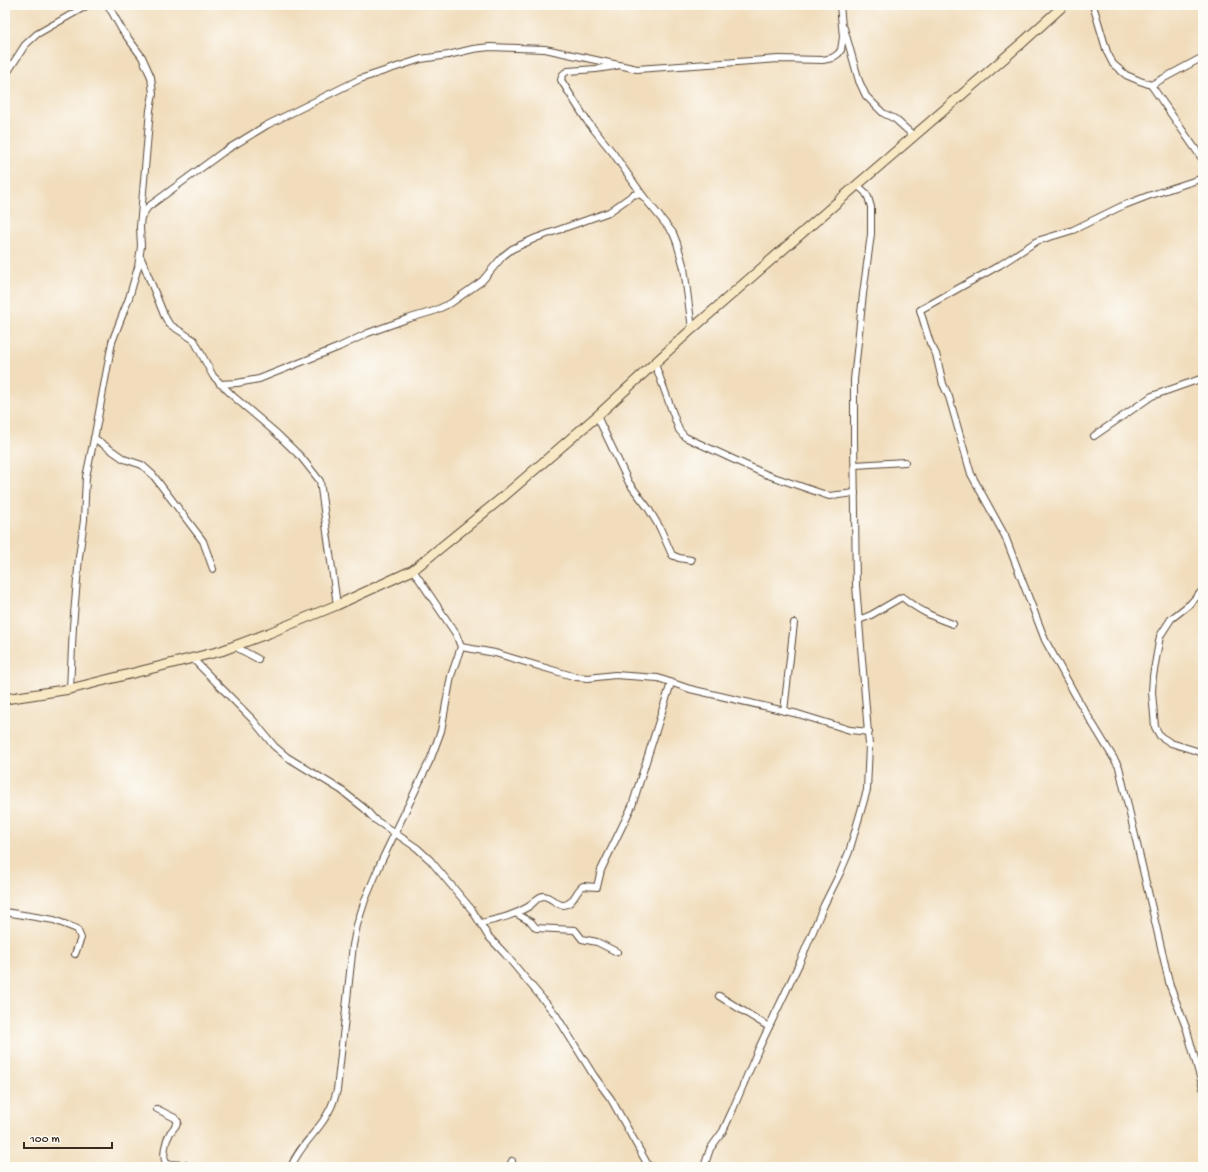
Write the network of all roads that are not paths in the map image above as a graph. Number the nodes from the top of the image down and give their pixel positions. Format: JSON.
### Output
{"nodes":[{"id":1,"x":88,"y":5,"type":"edge"},
{"id":2,"x":108,"y":5,"type":"edge"},
{"id":3,"x":840,"y":5,"type":"edge"},
{"id":4,"x":1064,"y":5,"type":"edge"},
{"id":5,"x":1093,"y":5,"type":"edge"},
{"id":6,"x":842,"y":17,"type":"junction"},
{"id":7,"x":841,"y":50,"type":"junction"},
{"id":8,"x":851,"y":50,"type":"junction"},
{"id":9,"x":1203,"y":57,"type":"edge"},
{"id":10,"x":619,"y":65,"type":"junction"},
{"id":11,"x":5,"y":76,"type":"edge"},
{"id":12,"x":1151,"y":85,"type":"junction"},
{"id":13,"x":914,"y":136,"type":"junction"},
{"id":14,"x":1203,"y":160,"type":"edge"},
{"id":15,"x":1203,"y":178,"type":"edge"},
{"id":16,"x":857,"y":185,"type":"junction"},
{"id":17,"x":644,"y":196,"type":"junction"},
{"id":18,"x":141,"y":218,"type":"junction"},
{"id":19,"x":140,"y":257,"type":"junction"},
{"id":20,"x":692,"y":329,"type":"junction"},
{"id":21,"x":655,"y":364,"type":"junction"},
{"id":22,"x":1203,"y":378,"type":"edge"},
{"id":23,"x":220,"y":384,"type":"junction"},
{"id":24,"x":597,"y":416,"type":"junction"},
{"id":25,"x":1094,"y":436,"type":"dead end"},
{"id":26,"x":94,"y":438,"type":"junction"},
{"id":27,"x":905,"y":462,"type":"dead end"},
{"id":28,"x":855,"y":465,"type":"junction"},
{"id":29,"x":855,"y":493,"type":"junction"},
{"id":30,"x":691,"y":560,"type":"dead end"},
{"id":31,"x":213,"y":569,"type":"dead end"},
{"id":32,"x":413,"y":570,"type":"junction"},
{"id":33,"x":1203,"y":590,"type":"edge"},
{"id":34,"x":337,"y":605,"type":"junction"},
{"id":35,"x":859,"y":620,"type":"junction"},
{"id":36,"x":794,"y":623,"type":"dead end"},
{"id":37,"x":953,"y":624,"type":"dead end"},
{"id":38,"x":234,"y":646,"type":"junction"},
{"id":39,"x":461,"y":647,"type":"junction"},
{"id":40,"x":193,"y":659,"type":"junction"},
{"id":41,"x":258,"y":659,"type":"dead end"},
{"id":42,"x":671,"y":683,"type":"junction"},
{"id":43,"x":70,"y":689,"type":"junction"},
{"id":44,"x":5,"y":699,"type":"edge"},
{"id":45,"x":784,"y":711,"type":"junction"},
{"id":46,"x":869,"y":732,"type":"junction"},
{"id":47,"x":1203,"y":753,"type":"edge"},
{"id":48,"x":395,"y":833,"type":"junction"},
{"id":49,"x":5,"y":912,"type":"edge"},
{"id":50,"x":517,"y":914,"type":"junction"},
{"id":51,"x":481,"y":923,"type":"junction"},
{"id":52,"x":617,"y":952,"type":"dead end"},
{"id":53,"x":75,"y":954,"type":"dead end"},
{"id":54,"x":720,"y":996,"type":"dead end"},
{"id":55,"x":769,"y":1027,"type":"junction"},
{"id":56,"x":1203,"y":1088,"type":"edge"},
{"id":57,"x":157,"y":1109,"type":"dead end"},
{"id":58,"x":189,"y":1167,"type":"edge"},
{"id":59,"x":291,"y":1167,"type":"edge"},
{"id":60,"x":649,"y":1167,"type":"edge"},
{"id":61,"x":704,"y":1167,"type":"edge"}],
"edges":[{"from":1,"to":11,"type":"street"},
{"from":2,"to":18,"type":"street"},
{"from":3,"to":6,"type":"street"},
{"from":4,"to":13,"type":"street"},
{"from":5,"to":12,"type":"street"},
{"from":6,"to":7,"type":"street"},
{"from":6,"to":8,"type":"street"},
{"from":7,"to":8,"type":"street"},
{"from":7,"to":10,"type":"street"},
{"from":8,"to":13,"type":"street"},
{"from":9,"to":12,"type":"street"},
{"from":10,"to":17,"type":"street"},
{"from":10,"to":18,"type":"street"},
{"from":12,"to":14,"type":"street"},
{"from":13,"to":16,"type":"street"},
{"from":15,"to":56,"type":"street"},
{"from":16,"to":20,"type":"street"},
{"from":16,"to":28,"type":"street"},
{"from":17,"to":20,"type":"street"},
{"from":17,"to":23,"type":"street"},
{"from":18,"to":19,"type":"street"},
{"from":19,"to":23,"type":"street"},
{"from":19,"to":26,"type":"street"},
{"from":20,"to":21,"type":"street"},
{"from":21,"to":24,"type":"street"},
{"from":21,"to":29,"type":"street"},
{"from":22,"to":25,"type":"street"},
{"from":23,"to":34,"type":"street"},
{"from":24,"to":30,"type":"street"},
{"from":24,"to":32,"type":"street"},
{"from":26,"to":31,"type":"street"},
{"from":26,"to":43,"type":"street"},
{"from":27,"to":28,"type":"street"},
{"from":28,"to":29,"type":"street"},
{"from":29,"to":35,"type":"street"},
{"from":32,"to":34,"type":"street"},
{"from":32,"to":39,"type":"street"},
{"from":33,"to":47,"type":"street"},
{"from":34,"to":38,"type":"street"},
{"from":35,"to":37,"type":"street"},
{"from":35,"to":46,"type":"street"},
{"from":36,"to":45,"type":"street"},
{"from":38,"to":40,"type":"street"},
{"from":38,"to":41,"type":"street"},
{"from":39,"to":42,"type":"street"},
{"from":39,"to":48,"type":"street"},
{"from":40,"to":43,"type":"street"},
{"from":40,"to":48,"type":"street"},
{"from":42,"to":45,"type":"street"},
{"from":42,"to":50,"type":"street"},
{"from":43,"to":44,"type":"street"},
{"from":45,"to":46,"type":"street"},
{"from":46,"to":55,"type":"street"},
{"from":48,"to":51,"type":"street"},
{"from":48,"to":59,"type":"street"},
{"from":49,"to":53,"type":"street"},
{"from":50,"to":51,"type":"street"},
{"from":50,"to":52,"type":"street"},
{"from":51,"to":60,"type":"street"},
{"from":54,"to":55,"type":"street"},
{"from":55,"to":61,"type":"street"},
{"from":57,"to":58,"type":"street"}]}
